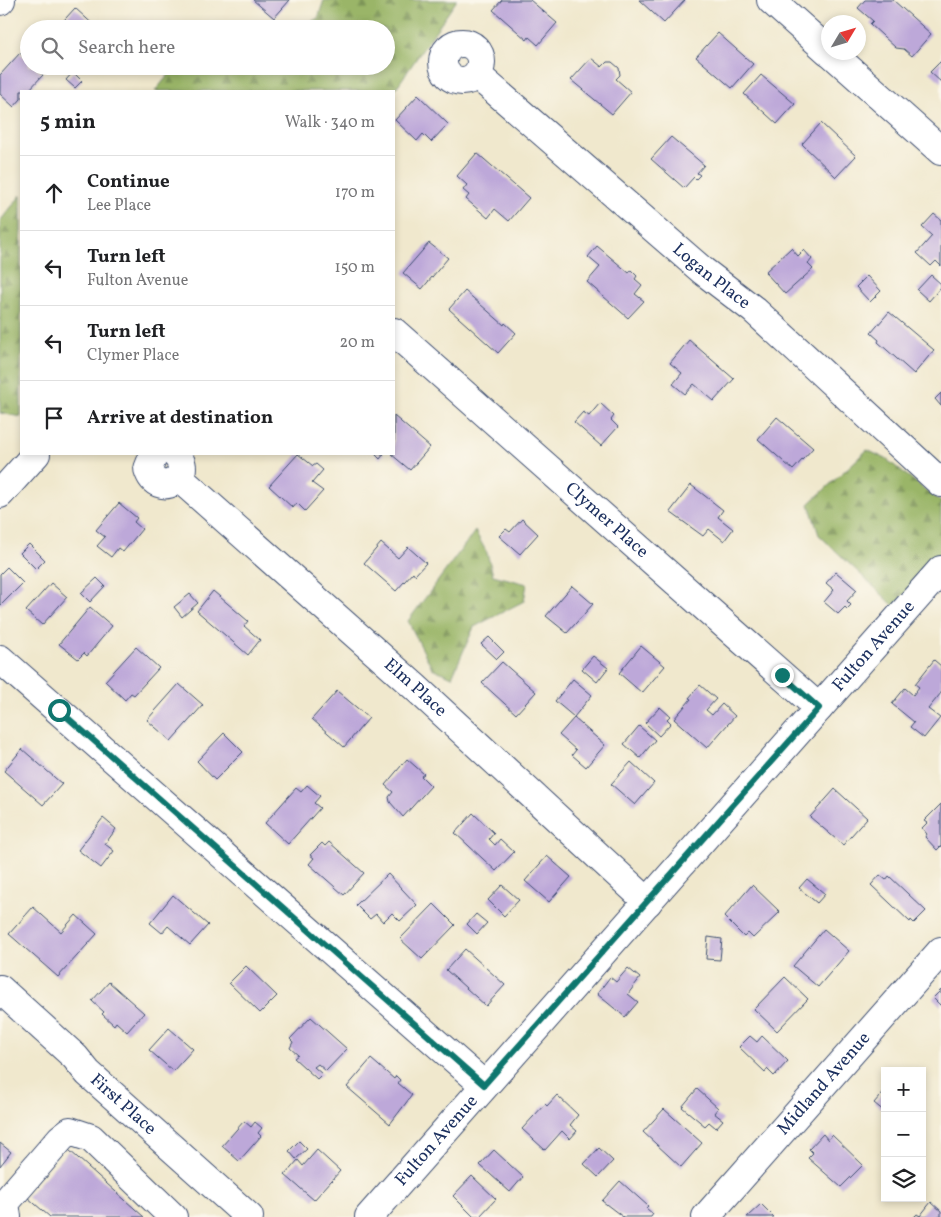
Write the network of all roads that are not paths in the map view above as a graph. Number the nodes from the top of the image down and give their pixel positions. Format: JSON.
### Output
{"nodes":[{"id":1,"x":771,"y":0,"type":"edge"},
{"id":2,"x":821,"y":45,"type":"edge"},
{"id":3,"x":838,"y":60,"type":"edge"},
{"id":4,"x":477,"y":75,"type":"dead end"},
{"id":5,"x":941,"y":151,"type":"edge"},
{"id":6,"x":395,"y":333,"type":"edge"},
{"id":7,"x":35,"y":455,"type":"edge"},
{"id":8,"x":154,"y":455,"type":"edge"},
{"id":9,"x":177,"y":466,"type":"edge"},
{"id":10,"x":941,"y":483,"type":"edge"},
{"id":11,"x":0,"y":494,"type":"edge"},
{"id":12,"x":941,"y":570,"type":"edge"},
{"id":13,"x":0,"y":659,"type":"edge"},
{"id":14,"x":819,"y":708,"type":"junction"},
{"id":15,"x":648,"y":902,"type":"junction"},
{"id":16,"x":941,"y":951,"type":"edge"},
{"id":17,"x":0,"y":989,"type":"edge"},
{"id":18,"x":484,"y":1085,"type":"junction"},
{"id":19,"x":7,"y":1217,"type":"edge"},
{"id":20,"x":173,"y":1217,"type":"edge"},
{"id":21,"x":249,"y":1217,"type":"edge"},
{"id":22,"x":370,"y":1217,"type":"edge"},
{"id":23,"x":706,"y":1217,"type":"edge"}],
"edges":[{"from":1,"to":2,"type":"street"},
{"from":3,"to":5,"type":"street"},
{"from":4,"to":10,"type":"street","name":"Logan Place"},
{"from":6,"to":14,"type":"street","name":"Clymer Place"},
{"from":7,"to":11,"type":"street"},
{"from":8,"to":9,"type":"street","name":"Elm Place"},
{"from":9,"to":15,"type":"street","name":"Elm Place"},
{"from":12,"to":14,"type":"street","name":"Fulton Avenue"},
{"from":13,"to":18,"type":"street"},
{"from":14,"to":15,"type":"street","name":"Fulton Avenue"},
{"from":15,"to":18,"type":"street","name":"Fulton Avenue"},
{"from":16,"to":23,"type":"street","name":"Midland Avenue"},
{"from":17,"to":21,"type":"street","name":"First Place"},
{"from":18,"to":22,"type":"street","name":"Fulton Avenue"},
{"from":19,"to":20,"type":"street"}]}
